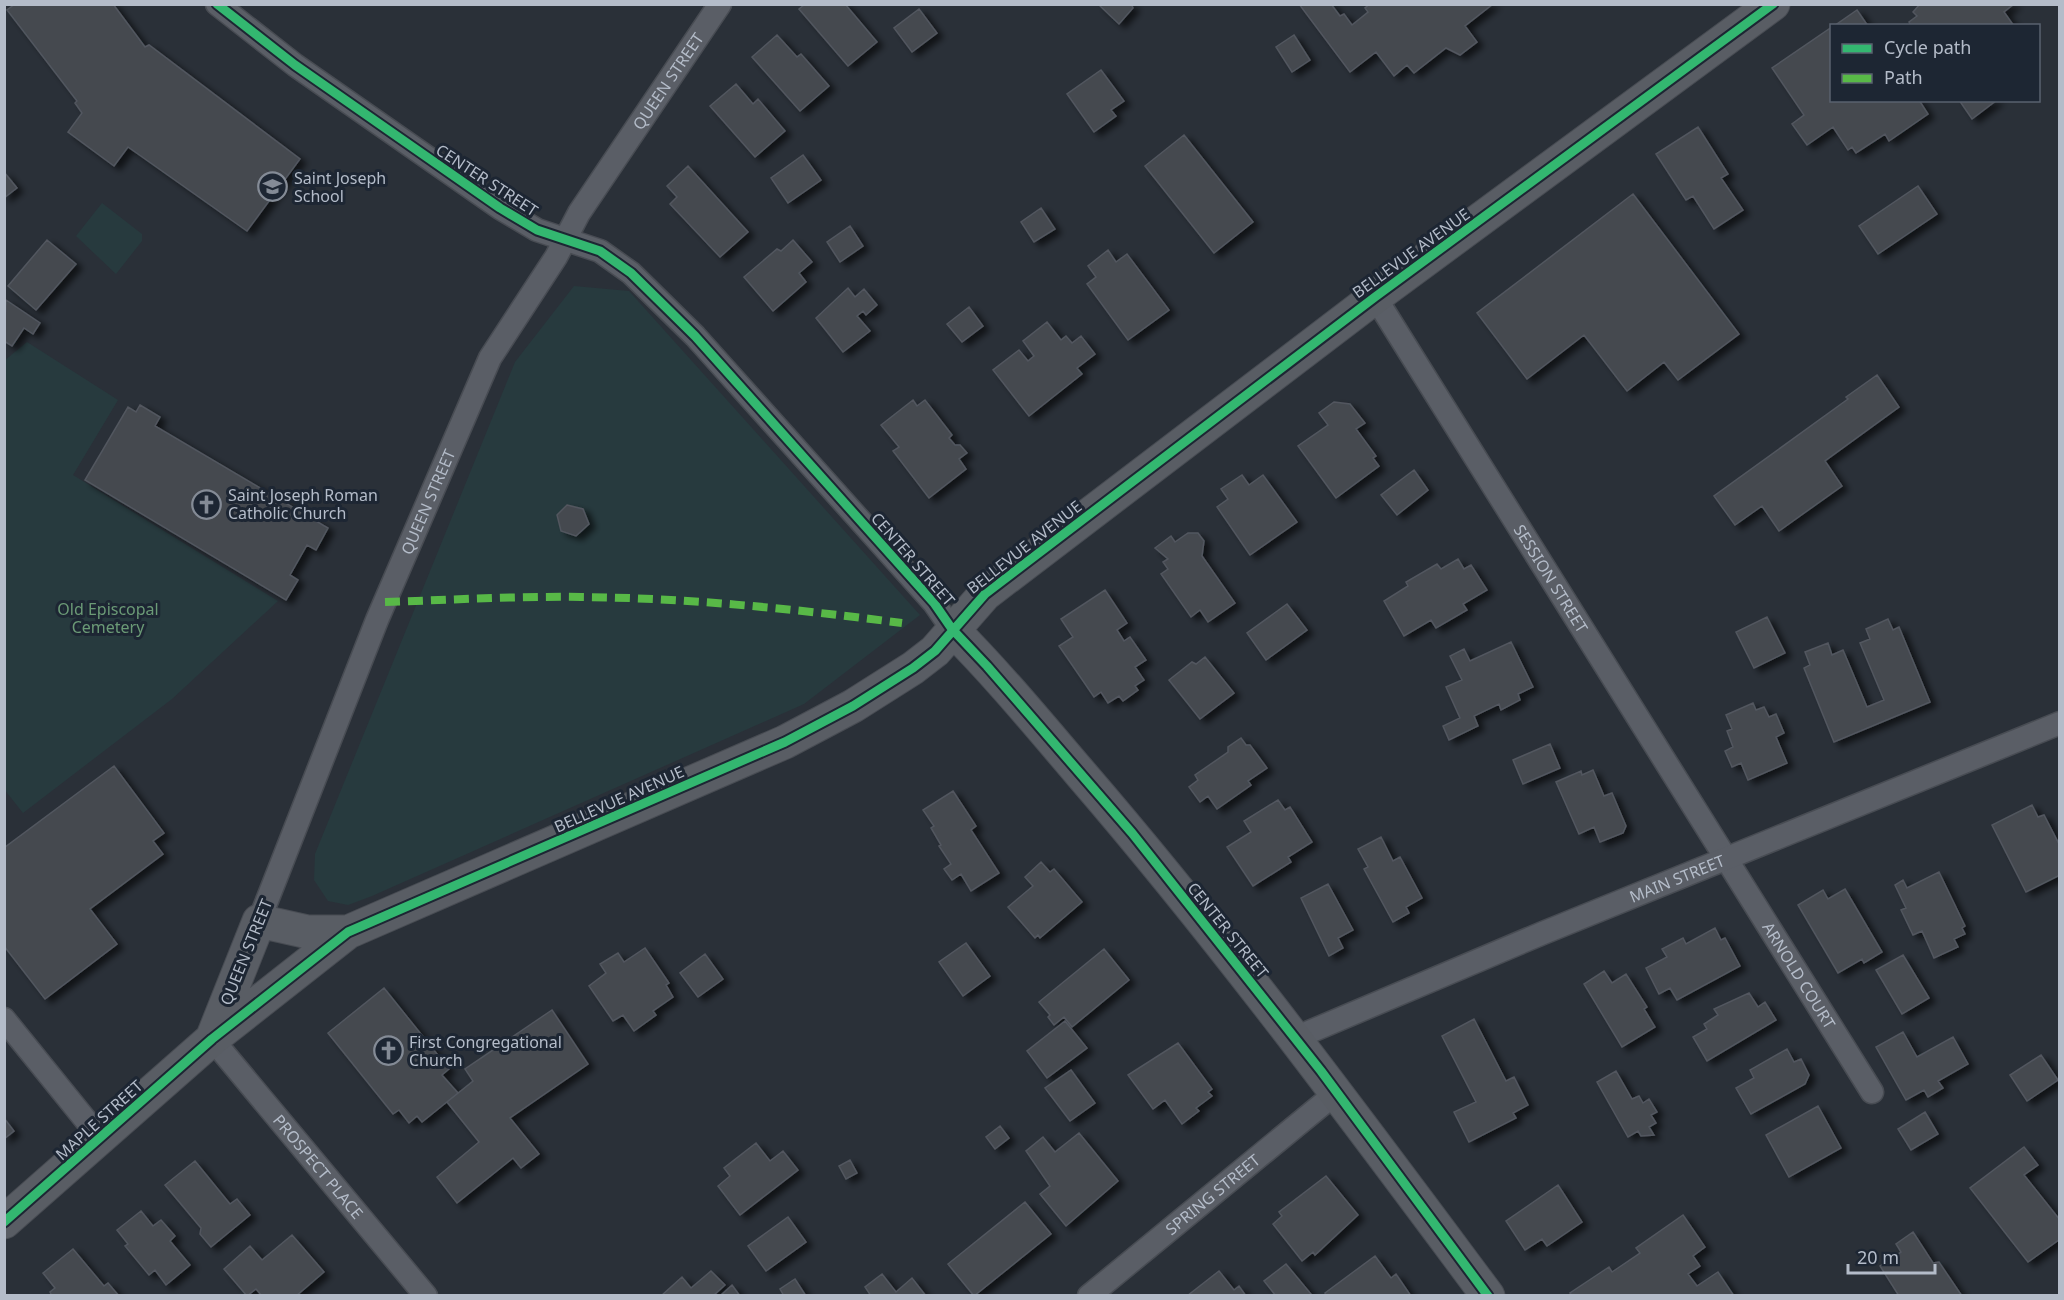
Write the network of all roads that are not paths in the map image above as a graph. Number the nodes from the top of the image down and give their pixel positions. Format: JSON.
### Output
{"nodes":[{"id":1,"x":217,"y":4,"type":"edge"},
{"id":2,"x":720,"y":4,"type":"edge"},
{"id":3,"x":1773,"y":4,"type":"edge"},
{"id":4,"x":565,"y":240,"type":"junction"},
{"id":5,"x":1375,"y":297,"type":"junction"},
{"id":6,"x":952,"y":629,"type":"junction"},
{"id":7,"x":2060,"y":723,"type":"edge"},
{"id":8,"x":1725,"y":859,"type":"junction"},
{"id":9,"x":259,"y":921,"type":"junction"},
{"id":10,"x":348,"y":932,"type":"junction"},
{"id":11,"x":4,"y":1018,"type":"edge"},
{"id":12,"x":1296,"y":1038,"type":"junction"},
{"id":13,"x":212,"y":1039,"type":"junction"},
{"id":14,"x":1872,"y":1092,"type":"dead end"},
{"id":15,"x":1336,"y":1093,"type":"junction"},
{"id":16,"x":101,"y":1139,"type":"junction"},
{"id":17,"x":4,"y":1222,"type":"edge"},
{"id":18,"x":426,"y":1296,"type":"edge"},
{"id":19,"x":1089,"y":1296,"type":"edge"},
{"id":20,"x":1488,"y":1296,"type":"edge"}],
"edges":[{"from":1,"to":4,"type":"street","name":"CENTER STREET"},
{"from":2,"to":4,"type":"street","name":"QUEEN STREET"},
{"from":3,"to":5,"type":"street","name":"BELLEVUE AVENUE"},
{"from":4,"to":6,"type":"street","name":"CENTER STREET"},
{"from":4,"to":9,"type":"street","name":"QUEEN STREET"},
{"from":5,"to":6,"type":"street","name":"BELLEVUE AVENUE"},
{"from":5,"to":8,"type":"street","name":"SESSION STREET"},
{"from":6,"to":10,"type":"street","name":"BELLEVUE AVENUE"},
{"from":6,"to":12,"type":"street","name":"CENTER STREET"},
{"from":7,"to":8,"type":"street","name":"MAIN STREET"},
{"from":8,"to":12,"type":"street","name":"MAIN STREET"},
{"from":8,"to":14,"type":"street","name":"ARNOLD COURT"},
{"from":9,"to":10,"type":"street","name":"BELLEVUE AVENUE"},
{"from":9,"to":13,"type":"street","name":"QUEEN STREET"},
{"from":10,"to":13,"type":"street","name":"BELLEVUE AVENUE"},
{"from":11,"to":16,"type":"street"},
{"from":12,"to":15,"type":"street","name":"CENTER STREET"},
{"from":13,"to":16,"type":"street","name":"MAPLE STREET"},
{"from":13,"to":18,"type":"street","name":"PROSPECT PLACE"},
{"from":15,"to":19,"type":"street","name":"SPRING STREET"},
{"from":15,"to":20,"type":"street","name":"CENTER STREET"},
{"from":16,"to":17,"type":"street","name":"MAPLE STREET"}]}
